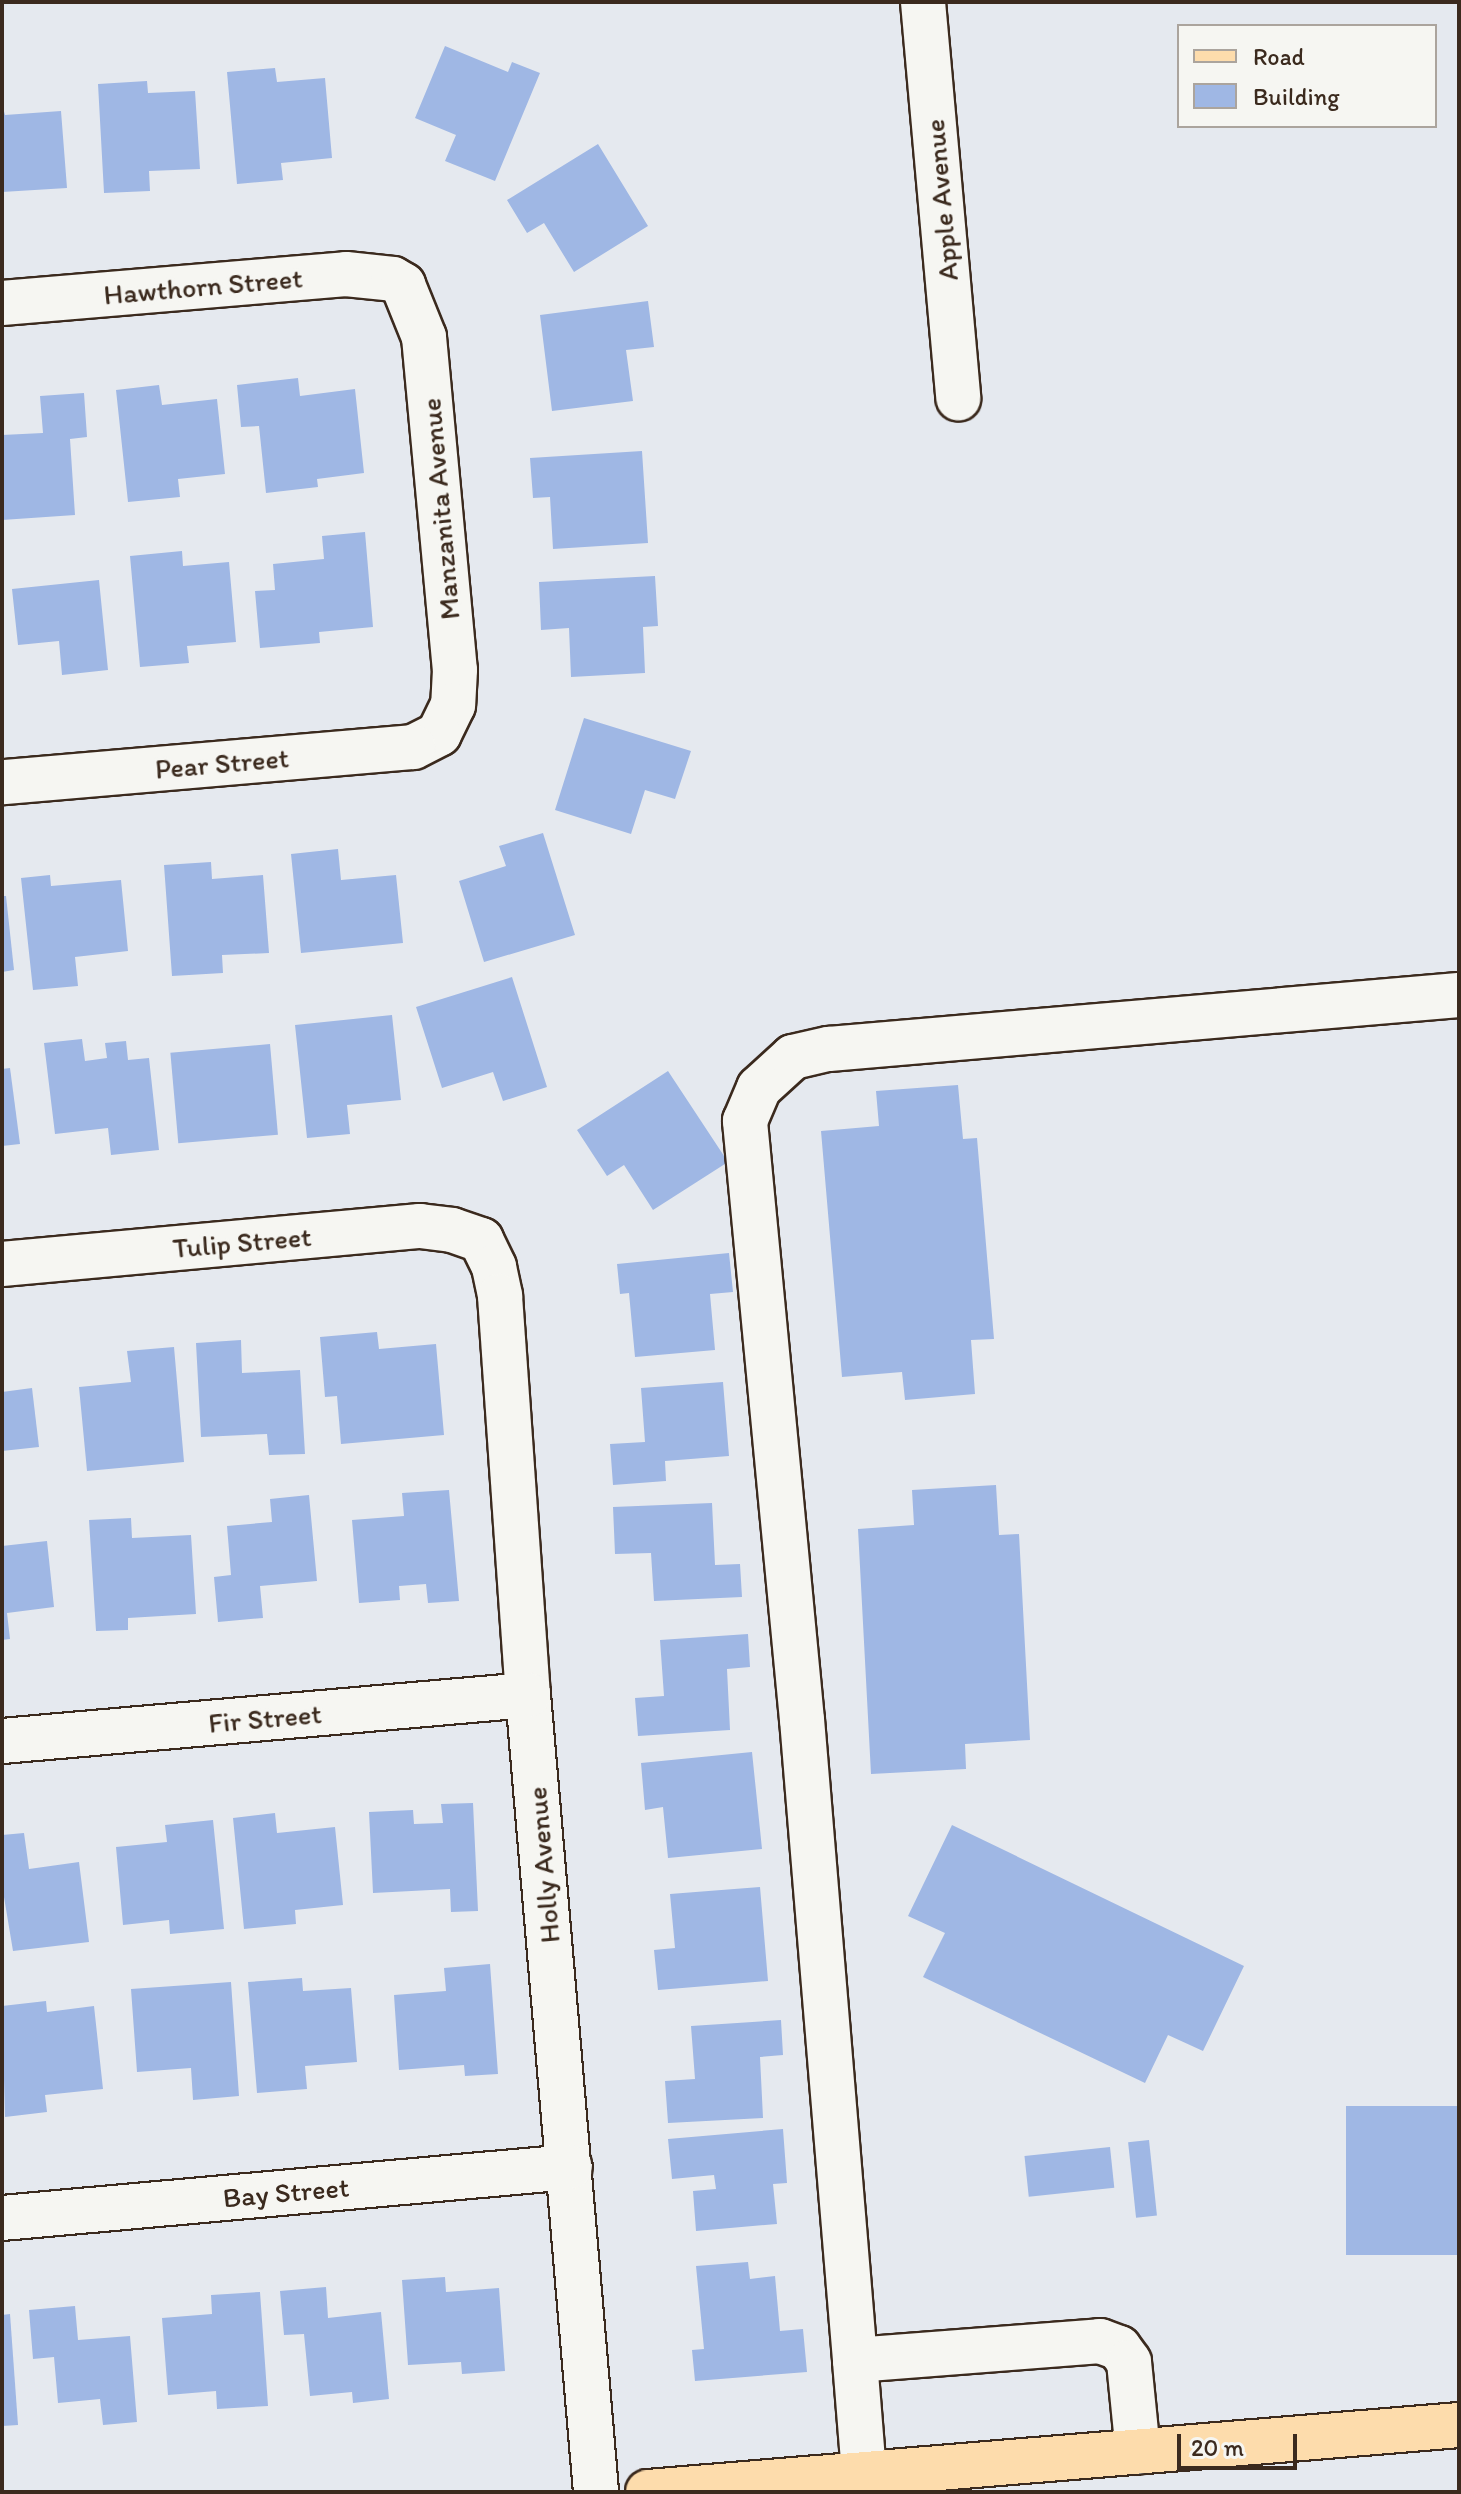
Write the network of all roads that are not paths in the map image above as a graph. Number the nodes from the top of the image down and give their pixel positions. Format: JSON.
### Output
{"nodes":[{"id":1,"x":923,"y":2,"type":"edge"},
{"id":2,"x":403,"y":285,"type":"joint"},
{"id":3,"x":2,"y":303,"type":"edge"},
{"id":4,"x":958,"y":398,"type":"dead end"},
{"id":5,"x":439,"y":734,"type":"joint"},
{"id":6,"x":2,"y":782,"type":"edge"},
{"id":7,"x":1459,"y":995,"type":"edge"},
{"id":8,"x":481,"y":1240,"type":"joint"},
{"id":9,"x":2,"y":1264,"type":"edge"},
{"id":10,"x":528,"y":1695,"type":"junction"},
{"id":11,"x":2,"y":1741,"type":"edge"},
{"id":12,"x":570,"y":2167,"type":"junction"},
{"id":13,"x":2,"y":2218,"type":"edge"},
{"id":14,"x":855,"y":2360,"type":"junction"},
{"id":15,"x":1459,"y":2425,"type":"edge"},
{"id":16,"x":1138,"y":2452,"type":"junction"},
{"id":17,"x":864,"y":2473,"type":"junction"},
{"id":18,"x":596,"y":2492,"type":"edge"},
{"id":19,"x":648,"y":2492,"type":"edge"}],
"edges":[{"from":1,"to":4,"type":"street","name":"Apple Avenue"},
{"from":2,"to":3,"type":"street","name":"Hawthorn Street"},
{"from":2,"to":5,"type":"street","name":"Manzanita Avenue"},
{"from":5,"to":6,"type":"street","name":"Pear Street"},
{"from":7,"to":14,"type":"street"},
{"from":8,"to":9,"type":"street","name":"Tulip Street"},
{"from":8,"to":10,"type":"street","name":"Holly Avenue"},
{"from":10,"to":11,"type":"street","name":"Fir Street"},
{"from":10,"to":12,"type":"street","name":"Holly Avenue"},
{"from":12,"to":13,"type":"street","name":"Bay Street"},
{"from":12,"to":18,"type":"street","name":"Holly Avenue"},
{"from":14,"to":16,"type":"street"},
{"from":14,"to":17,"type":"street"},
{"from":15,"to":16,"type":"main road"},
{"from":16,"to":17,"type":"main road"},
{"from":17,"to":19,"type":"main road"}]}
